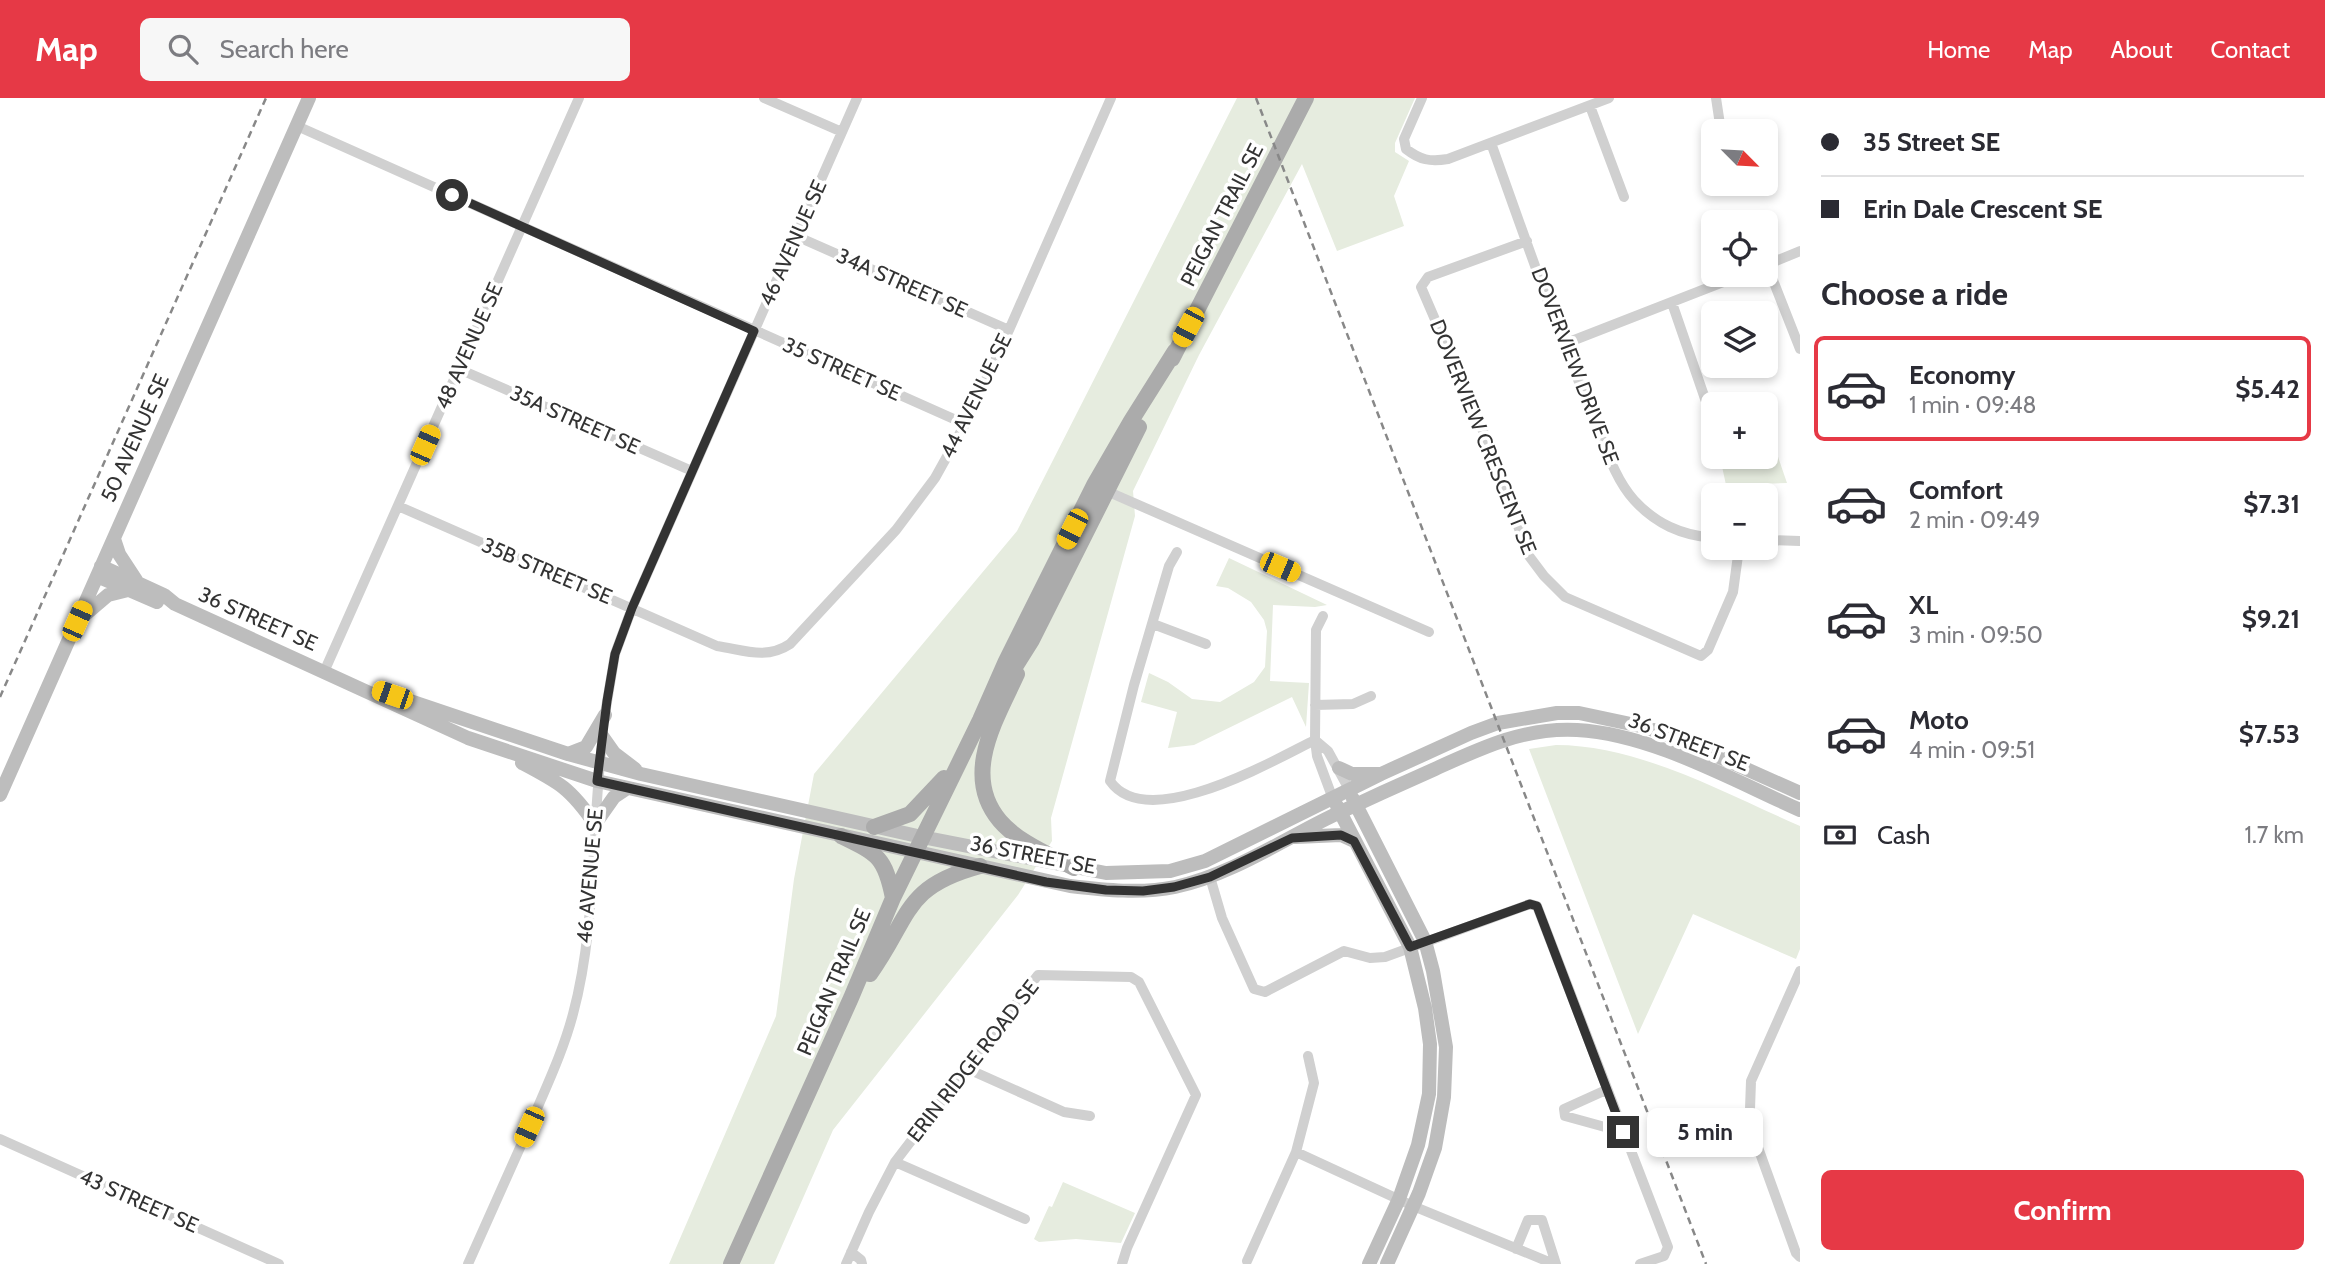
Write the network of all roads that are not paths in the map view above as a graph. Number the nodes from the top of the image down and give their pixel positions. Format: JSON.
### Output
{"nodes":[{"id":1,"x":309,"y":98,"type":"edge"},
{"id":2,"x":579,"y":98,"type":"edge"},
{"id":3,"x":764,"y":98,"type":"edge"},
{"id":4,"x":857,"y":98,"type":"edge"},
{"id":5,"x":1111,"y":98,"type":"edge"},
{"id":6,"x":1306,"y":98,"type":"edge"},
{"id":7,"x":1422,"y":98,"type":"edge"},
{"id":8,"x":1609,"y":98,"type":"edge"},
{"id":9,"x":1716,"y":98,"type":"edge"},
{"id":10,"x":1590,"y":106,"type":"junction"},
{"id":11,"x":1719,"y":119,"type":"edge"},
{"id":12,"x":297,"y":126,"type":"junction"},
{"id":13,"x":842,"y":132,"type":"junction"},
{"id":14,"x":1491,"y":143,"type":"junction"},
{"id":15,"x":1624,"y":197,"type":"dead end"},
{"id":16,"x":522,"y":226,"type":"junction"},
{"id":17,"x":796,"y":236,"type":"junction"},
{"id":18,"x":1527,"y":242,"type":"junction"},
{"id":19,"x":1800,"y":251,"type":"edge"},
{"id":20,"x":1778,"y":260,"type":"edge"},
{"id":21,"x":1711,"y":287,"type":"edge"},
{"id":22,"x":1775,"y":287,"type":"edge"},
{"id":23,"x":1672,"y":303,"type":"junction"},
{"id":24,"x":1009,"y":330,"type":"junction"},
{"id":25,"x":754,"y":331,"type":"junction"},
{"id":26,"x":1564,"y":344,"type":"junction"},
{"id":27,"x":1800,"y":349,"type":"edge"},
{"id":28,"x":458,"y":369,"type":"junction"},
{"id":29,"x":1703,"y":392,"type":"edge"},
{"id":30,"x":965,"y":424,"type":"junction"},
{"id":31,"x":692,"y":471,"type":"junction"},
{"id":32,"x":1101,"y":488,"type":"junction"},
{"id":33,"x":398,"y":506,"type":"junction"},
{"id":34,"x":1701,"y":537,"type":"edge"},
{"id":35,"x":114,"y":539,"type":"junction"},
{"id":36,"x":1778,"y":540,"type":"edge"},
{"id":37,"x":1800,"y":541,"type":"edge"},
{"id":38,"x":1177,"y":552,"type":"dead end"},
{"id":39,"x":1737,"y":560,"type":"edge"},
{"id":40,"x":99,"y":571,"type":"junction"},
{"id":41,"x":134,"y":587,"type":"junction"},
{"id":42,"x":632,"y":608,"type":"junction"},
{"id":43,"x":1324,"y":617,"type":"dead end"},
{"id":44,"x":77,"y":621,"type":"junction"},
{"id":45,"x":1153,"y":624,"type":"junction"},
{"id":46,"x":1429,"y":632,"type":"dead end"},
{"id":47,"x":1032,"y":640,"type":"junction"},
{"id":48,"x":1206,"y":643,"type":"dead end"},
{"id":49,"x":777,"y":653,"type":"joint"},
{"id":50,"x":324,"y":671,"type":"junction"},
{"id":51,"x":1370,"y":696,"type":"dead end"},
{"id":52,"x":1315,"y":705,"type":"junction"},
{"id":53,"x":605,"y":715,"type":"junction"},
{"id":54,"x":981,"y":720,"type":"junction"},
{"id":55,"x":602,"y":736,"type":"junction"},
{"id":56,"x":1315,"y":740,"type":"junction"},
{"id":57,"x":498,"y":748,"type":"junction"},
{"id":58,"x":568,"y":754,"type":"junction"},
{"id":59,"x":963,"y":754,"type":"junction"},
{"id":60,"x":599,"y":762,"type":"junction"},
{"id":61,"x":1339,"y":768,"type":"junction"},
{"id":62,"x":641,"y":774,"type":"junction"},
{"id":63,"x":1381,"y":774,"type":"junction"},
{"id":64,"x":597,"y":781,"type":"junction"},
{"id":65,"x":626,"y":789,"type":"junction"},
{"id":66,"x":1800,"y":793,"type":"edge"},
{"id":67,"x":0,"y":795,"type":"edge"},
{"id":68,"x":1353,"y":798,"type":"junction"},
{"id":69,"x":1333,"y":799,"type":"junction"},
{"id":70,"x":1800,"y":810,"type":"edge"},
{"id":71,"x":1340,"y":812,"type":"junction"},
{"id":72,"x":594,"y":824,"type":"junction"},
{"id":73,"x":874,"y":827,"type":"junction"},
{"id":74,"x":841,"y":836,"type":"junction"},
{"id":75,"x":1292,"y":838,"type":"junction"},
{"id":76,"x":1354,"y":841,"type":"junction"},
{"id":77,"x":918,"y":845,"type":"junction"},
{"id":78,"x":981,"y":866,"type":"junction"},
{"id":79,"x":1073,"y":868,"type":"junction"},
{"id":80,"x":1210,"y":877,"type":"junction"},
{"id":81,"x":893,"y":898,"type":"junction"},
{"id":82,"x":1424,"y":941,"type":"junction"},
{"id":83,"x":1410,"y":947,"type":"junction"},
{"id":84,"x":1800,"y":971,"type":"edge"},
{"id":85,"x":851,"y":998,"type":"junction"},
{"id":86,"x":1308,"y":1056,"type":"dead end"},
{"id":87,"x":968,"y":1069,"type":"junction"},
{"id":88,"x":1606,"y":1090,"type":"junction"},
{"id":89,"x":1090,"y":1116,"type":"dead end"},
{"id":90,"x":1623,"y":1132,"type":"junction"},
{"id":91,"x":0,"y":1139,"type":"edge"},
{"id":92,"x":1296,"y":1152,"type":"junction"},
{"id":93,"x":895,"y":1162,"type":"junction"},
{"id":94,"x":1399,"y":1199,"type":"junction"},
{"id":95,"x":1413,"y":1206,"type":"junction"},
{"id":96,"x":1025,"y":1219,"type":"dead end"},
{"id":97,"x":1516,"y":1249,"type":"junction"},
{"id":98,"x":851,"y":1252,"type":"junction"},
{"id":99,"x":1800,"y":1257,"type":"edge"},
{"id":100,"x":1247,"y":1261,"type":"dead end"},
{"id":101,"x":279,"y":1264,"type":"edge"},
{"id":102,"x":468,"y":1264,"type":"edge"},
{"id":103,"x":731,"y":1264,"type":"edge"},
{"id":104,"x":846,"y":1264,"type":"edge"},
{"id":105,"x":862,"y":1264,"type":"edge"},
{"id":106,"x":1122,"y":1264,"type":"edge"},
{"id":107,"x":1369,"y":1264,"type":"edge"},
{"id":108,"x":1387,"y":1264,"type":"edge"},
{"id":109,"x":1555,"y":1264,"type":"edge"},
{"id":110,"x":1640,"y":1264,"type":"edge"}],
"edges":[{"from":1,"to":12,"type":"street","name":"50 AVENUE SE"},
{"from":2,"to":16,"type":"street","name":"48 AVENUE SE"},
{"from":3,"to":13,"type":"street"},
{"from":4,"to":13,"type":"street","name":"46 AVENUE SE"},
{"from":5,"to":24,"type":"street","name":"44 AVENUE SE"},
{"from":6,"to":32,"type":"main road","name":"PEIGAN TRAIL SE"},
{"from":7,"to":14,"type":"street"},
{"from":8,"to":10,"type":"street"},
{"from":9,"to":11,"type":"street"},
{"from":10,"to":14,"type":"street"},
{"from":10,"to":15,"type":"street"},
{"from":12,"to":16,"type":"street","name":"35 STREET SE"},
{"from":12,"to":35,"type":"street","name":"50 AVENUE SE"},
{"from":13,"to":17,"type":"street","name":"46 AVENUE SE"},
{"from":14,"to":18,"type":"street","name":"DOVERVIEW DRIVE SE"},
{"from":16,"to":25,"type":"street","name":"35 STREET SE"},
{"from":16,"to":28,"type":"street","name":"48 AVENUE SE"},
{"from":17,"to":24,"type":"street","name":"34A STREET SE"},
{"from":17,"to":25,"type":"street","name":"46 AVENUE SE"},
{"from":18,"to":26,"type":"street","name":"DOVERVIEW DRIVE SE"},
{"from":18,"to":39,"type":"street","name":"DOVERVIEW CRESCENT SE"},
{"from":19,"to":20,"type":"street"},
{"from":21,"to":23,"type":"street"},
{"from":22,"to":27,"type":"street"},
{"from":23,"to":26,"type":"street"},
{"from":23,"to":29,"type":"street"},
{"from":24,"to":30,"type":"street","name":"44 AVENUE SE"},
{"from":25,"to":30,"type":"street","name":"35 STREET SE"},
{"from":25,"to":31,"type":"street","name":"46 AVENUE SE"},
{"from":26,"to":34,"type":"street","name":"DOVERVIEW DRIVE SE"},
{"from":28,"to":31,"type":"street","name":"35A STREET SE"},
{"from":28,"to":33,"type":"street","name":"48 AVENUE SE"},
{"from":30,"to":49,"type":"street","name":"44 AVENUE SE"},
{"from":31,"to":42,"type":"street","name":"46 AVENUE SE"},
{"from":32,"to":46,"type":"street"},
{"from":32,"to":47,"type":"main road","name":"PEIGAN TRAIL SE"},
{"from":32,"to":54,"type":"main road","name":"PEIGAN TRAIL SE"},
{"from":33,"to":42,"type":"street","name":"35B STREET SE"},
{"from":33,"to":50,"type":"street","name":"48 AVENUE SE"},
{"from":35,"to":40,"type":"street","name":"50 AVENUE SE"},
{"from":35,"to":41,"type":"street"},
{"from":36,"to":37,"type":"street"},
{"from":38,"to":45,"type":"street"},
{"from":40,"to":41,"type":"street","name":"36 STREET SE"},
{"from":40,"to":44,"type":"street","name":"50 AVENUE SE"},
{"from":41,"to":44,"type":"street"},
{"from":41,"to":50,"type":"street","name":"36 STREET SE"},
{"from":42,"to":49,"type":"street","name":"35B STREET SE"},
{"from":42,"to":53,"type":"street","name":"46 AVENUE SE"},
{"from":43,"to":52,"type":"street"},
{"from":44,"to":67,"type":"street","name":"50 AVENUE SE"},
{"from":45,"to":48,"type":"street"},
{"from":45,"to":56,"type":"street"},
{"from":47,"to":54,"type":"main road","name":"PEIGAN TRAIL SE"},
{"from":47,"to":79,"type":"main road"},
{"from":50,"to":57,"type":"street","name":"36 STREET SE"},
{"from":50,"to":58,"type":"street","name":"36 STREET SE"},
{"from":51,"to":52,"type":"street"},
{"from":52,"to":56,"type":"street"},
{"from":53,"to":55,"type":"street","name":"46 AVENUE SE"},
{"from":53,"to":58,"type":"street"},
{"from":54,"to":59,"type":"main road","name":"PEIGAN TRAIL SE"},
{"from":55,"to":60,"type":"street","name":"46 AVENUE SE"},
{"from":55,"to":62,"type":"street"},
{"from":56,"to":61,"type":"street"},
{"from":56,"to":69,"type":"street"},
{"from":57,"to":64,"type":"street","name":"36 STREET SE"},
{"from":57,"to":72,"type":"street"},
{"from":58,"to":60,"type":"street","name":"36 STREET SE"},
{"from":59,"to":73,"type":"main road"},
{"from":59,"to":77,"type":"main road","name":"PEIGAN TRAIL SE"},
{"from":60,"to":62,"type":"street","name":"36 STREET SE"},
{"from":60,"to":64,"type":"street","name":"46 AVENUE SE"},
{"from":61,"to":63,"type":"street"},
{"from":61,"to":68,"type":"street"},
{"from":62,"to":73,"type":"street","name":"36 STREET SE"},
{"from":63,"to":66,"type":"street","name":"36 STREET SE"},
{"from":63,"to":68,"type":"street","name":"36 STREET SE"},
{"from":64,"to":65,"type":"street","name":"36 STREET SE"},
{"from":64,"to":72,"type":"street","name":"46 AVENUE SE"},
{"from":65,"to":72,"type":"street"},
{"from":65,"to":74,"type":"street","name":"36 STREET SE"},
{"from":68,"to":69,"type":"street","name":"36 STREET SE"},
{"from":68,"to":70,"type":"street","name":"36 STREET SE"},
{"from":68,"to":71,"type":"street","name":"36 STREET SE"},
{"from":68,"to":82,"type":"street"},
{"from":69,"to":71,"type":"street"},
{"from":69,"to":79,"type":"street","name":"36 STREET SE"},
{"from":71,"to":75,"type":"street","name":"36 STREET SE"},
{"from":71,"to":76,"type":"street"},
{"from":72,"to":102,"type":"street","name":"46 AVENUE SE"},
{"from":73,"to":77,"type":"street","name":"36 STREET SE"},
{"from":74,"to":77,"type":"street","name":"36 STREET SE"},
{"from":74,"to":81,"type":"main road"},
{"from":75,"to":76,"type":"street"},
{"from":75,"to":80,"type":"street","name":"36 STREET SE"},
{"from":76,"to":83,"type":"street"},
{"from":77,"to":78,"type":"street","name":"36 STREET SE"},
{"from":77,"to":79,"type":"street","name":"36 STREET SE"},
{"from":77,"to":81,"type":"main road","name":"PEIGAN TRAIL SE"},
{"from":78,"to":80,"type":"street","name":"36 STREET SE"},
{"from":78,"to":85,"type":"main road"},
{"from":80,"to":83,"type":"street"},
{"from":81,"to":85,"type":"main road","name":"PEIGAN TRAIL SE"},
{"from":82,"to":83,"type":"street"},
{"from":82,"to":88,"type":"street"},
{"from":82,"to":95,"type":"street"},
{"from":83,"to":94,"type":"street"},
{"from":84,"to":99,"type":"street"},
{"from":85,"to":103,"type":"main road","name":"PEIGAN TRAIL SE"},
{"from":86,"to":92,"type":"street"},
{"from":87,"to":89,"type":"street"},
{"from":87,"to":93,"type":"street","name":"ERIN RIDGE ROAD SE"},
{"from":87,"to":106,"type":"street","name":"ERIN RIDGE ROAD SE"},
{"from":88,"to":90,"type":"street"},
{"from":88,"to":90,"type":"street"},
{"from":90,"to":110,"type":"street"},
{"from":91,"to":101,"type":"street","name":"43 STREET SE"},
{"from":92,"to":94,"type":"street"},
{"from":92,"to":100,"type":"street"},
{"from":93,"to":96,"type":"street"},
{"from":93,"to":98,"type":"street","name":"ERIN RIDGE ROAD SE"},
{"from":94,"to":95,"type":"street"},
{"from":94,"to":107,"type":"street"},
{"from":95,"to":97,"type":"street"},
{"from":95,"to":108,"type":"street"},
{"from":97,"to":109,"type":"street"},
{"from":97,"to":109,"type":"street"},
{"from":98,"to":104,"type":"street","name":"ERIN RIDGE ROAD SE"},
{"from":98,"to":105,"type":"street"}]}
